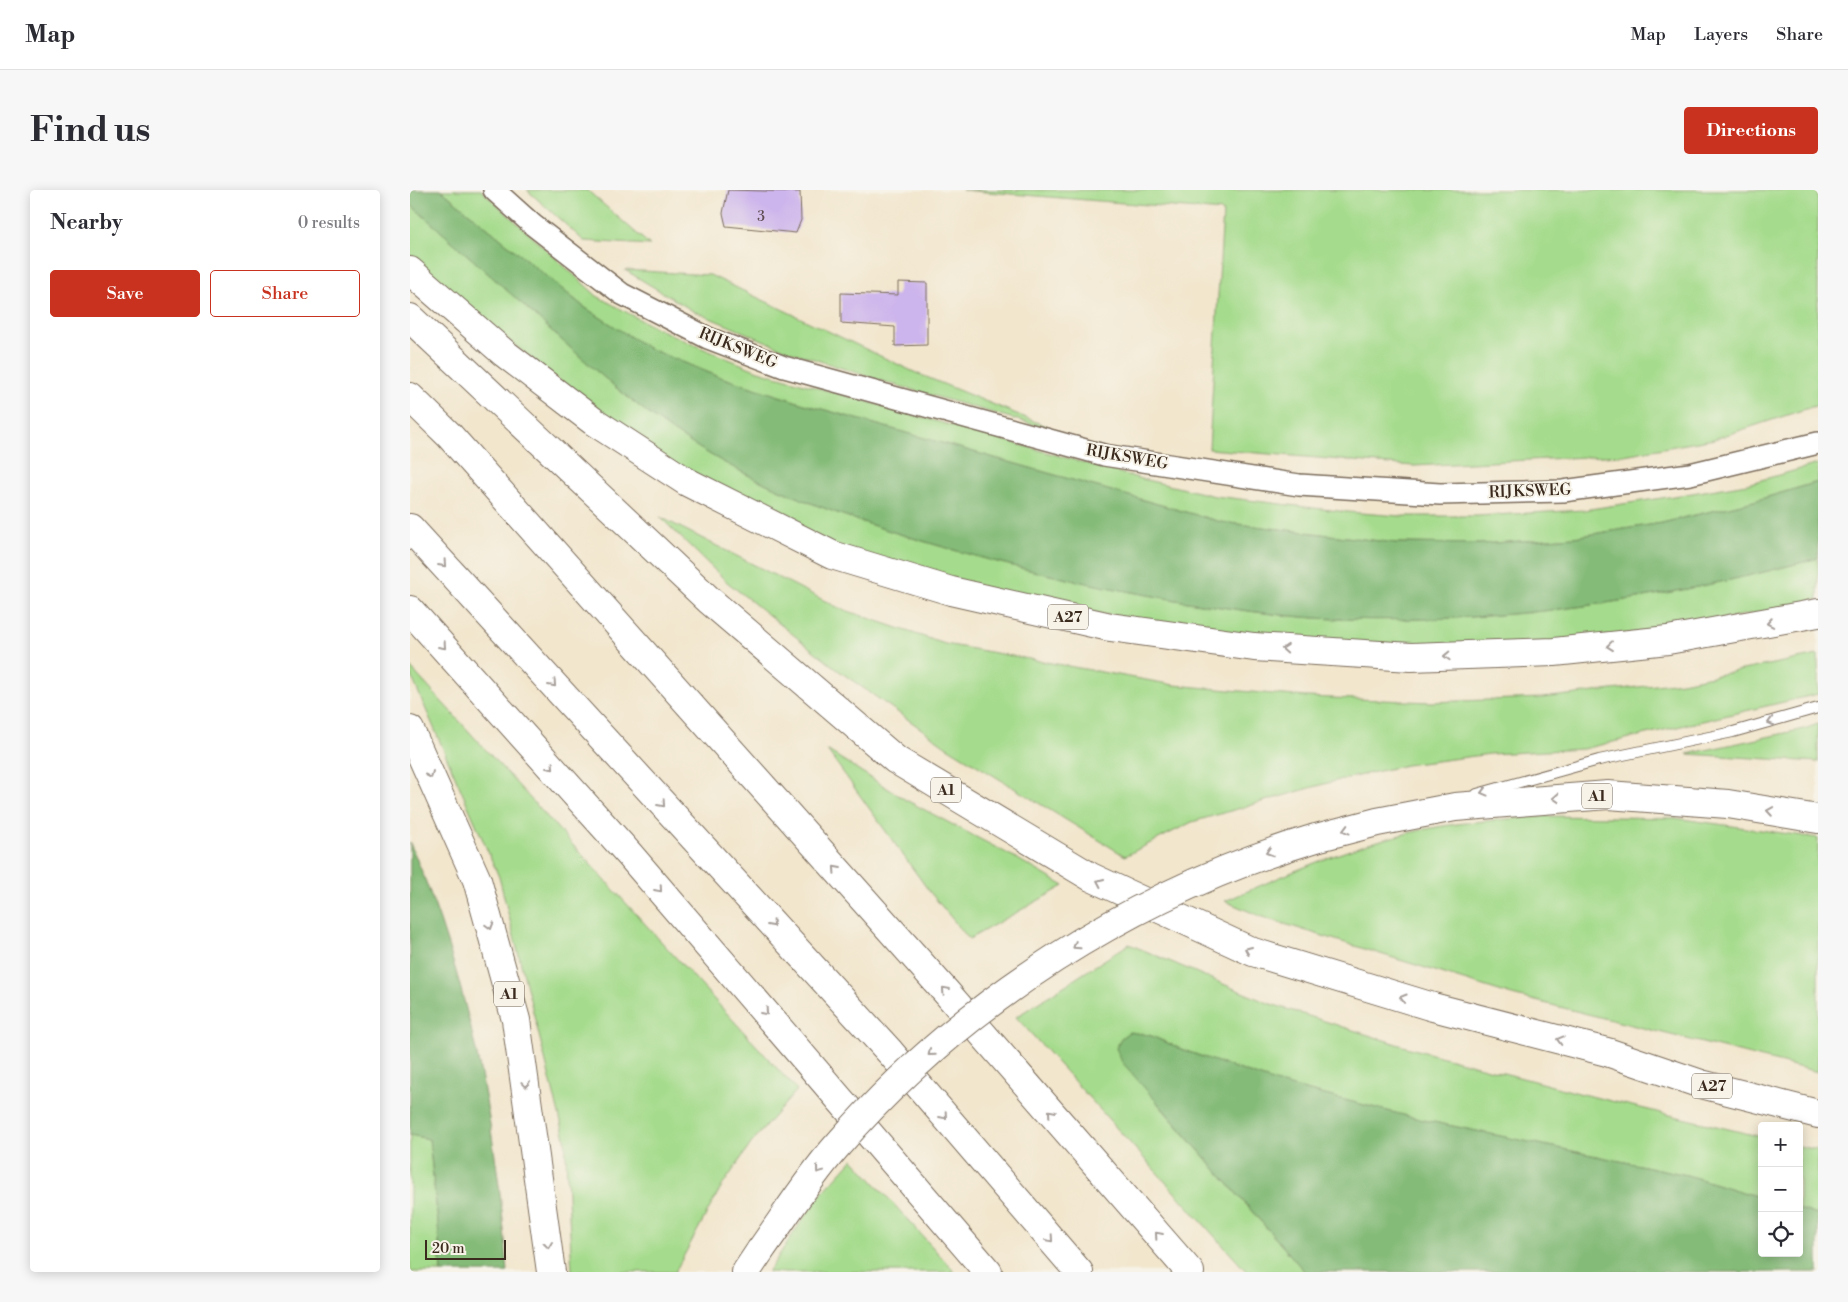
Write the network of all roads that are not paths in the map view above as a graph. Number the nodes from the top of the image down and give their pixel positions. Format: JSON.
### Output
{"nodes":[{"id":1,"x":494,"y":190,"type":"edge"},
{"id":2,"x":410,"y":271,"type":"edge"},
{"id":3,"x":410,"y":318,"type":"edge"},
{"id":4,"x":410,"y":397,"type":"edge"},
{"id":5,"x":1818,"y":443,"type":"edge"},
{"id":6,"x":410,"y":528,"type":"edge"},
{"id":7,"x":410,"y":610,"type":"edge"},
{"id":8,"x":1818,"y":613,"type":"edge"},
{"id":9,"x":1818,"y":708,"type":"edge"},
{"id":10,"x":410,"y":730,"type":"edge"},
{"id":11,"x":1818,"y":819,"type":"edge"},
{"id":12,"x":1377,"y":822,"type":"junction"},
{"id":13,"x":1607,"y":1052,"type":"junction"},
{"id":14,"x":1818,"y":1098,"type":"edge"},
{"id":15,"x":1818,"y":1114,"type":"edge"},
{"id":16,"x":753,"y":1261,"type":"edge"},
{"id":17,"x":551,"y":1272,"type":"edge"},
{"id":18,"x":988,"y":1272,"type":"edge"},
{"id":19,"x":1078,"y":1272,"type":"edge"},
{"id":20,"x":1190,"y":1272,"type":"edge"}],
"edges":[{"from":1,"to":5,"type":"street","name":"RIJKSWEG"},
{"from":8,"to":2,"type":"highway","number":"A27","one_way":true},
{"from":13,"to":3,"type":"highway","number":"A1","one_way":true},
{"from":20,"to":4,"type":"highway","one_way":true},
{"from":6,"to":19,"type":"highway","one_way":true},
{"from":7,"to":18,"type":"highway","one_way":true},
{"from":9,"to":12,"type":"lane","one_way":true},
{"from":10,"to":17,"type":"highway","number":"A1","one_way":true},
{"from":11,"to":12,"type":"highway","number":"A1","one_way":true},
{"from":12,"to":16,"type":"highway","number":"A1","one_way":true,"bridge":true},
{"from":13,"to":14,"type":"highway","number":"A1"},
{"from":13,"to":15,"type":"highway","number":"A27"}]}
